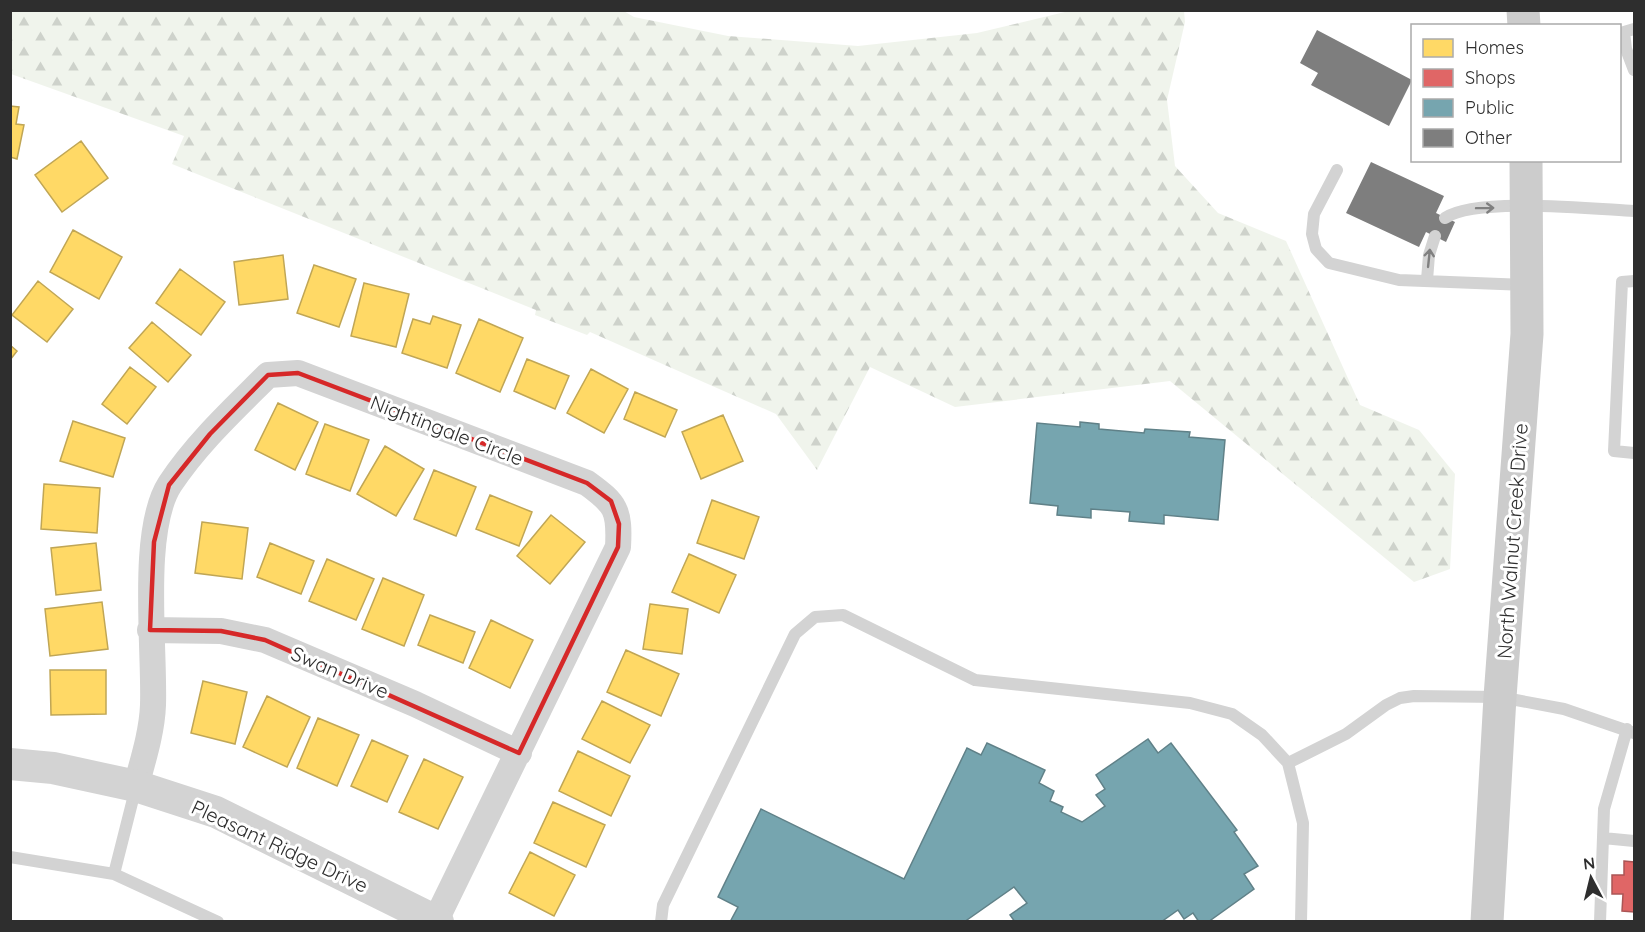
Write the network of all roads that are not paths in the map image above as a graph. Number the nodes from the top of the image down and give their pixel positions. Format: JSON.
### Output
{"nodes":[{"id":1,"x":1635,"y":28,"type":"edge"},
{"id":2,"x":1635,"y":70,"type":"edge"},
{"id":3,"x":1526,"y":162,"type":"edge"},
{"id":4,"x":1337,"y":170,"type":"dead end"},
{"id":5,"x":1527,"y":207,"type":"junction"},
{"id":6,"x":1635,"y":211,"type":"edge"},
{"id":7,"x":1445,"y":218,"type":"dead end"},
{"id":8,"x":1435,"y":236,"type":"dead end"},
{"id":9,"x":1428,"y":280,"type":"junction"},
{"id":10,"x":1635,"y":281,"type":"edge"},
{"id":11,"x":1528,"y":285,"type":"junction"},
{"id":12,"x":1635,"y":453,"type":"edge"},
{"id":13,"x":150,"y":630,"type":"junction"},
{"id":14,"x":1500,"y":697,"type":"junction"},
{"id":15,"x":1631,"y":731,"type":"edge"},
{"id":16,"x":519,"y":753,"type":"junction"},
{"id":17,"x":1288,"y":763,"type":"junction"},
{"id":18,"x":10,"y":764,"type":"edge"},
{"id":19,"x":136,"y":786,"type":"junction"},
{"id":20,"x":1603,"y":838,"type":"junction"},
{"id":21,"x":1635,"y":841,"type":"edge"},
{"id":22,"x":10,"y":857,"type":"edge"},
{"id":23,"x":114,"y":874,"type":"junction"},
{"id":24,"x":218,"y":921,"type":"edge"},
{"id":25,"x":437,"y":921,"type":"edge"},
{"id":26,"x":661,"y":921,"type":"edge"},
{"id":27,"x":1301,"y":921,"type":"edge"},
{"id":28,"x":1487,"y":921,"type":"edge"},
{"id":29,"x":1600,"y":921,"type":"edge"}],
"edges":[{"from":1,"to":2,"type":"lane"},
{"from":3,"to":5,"type":"main road","name":"North Walnut Creek Drive"},
{"from":4,"to":9,"type":"lane"},
{"from":5,"to":6,"type":"lane"},
{"from":7,"to":5,"type":"lane","one_way":true},
{"from":5,"to":11,"type":"main road","name":"North Walnut Creek Drive"},
{"from":9,"to":8,"type":"lane","one_way":true},
{"from":9,"to":11,"type":"lane"},
{"from":10,"to":12,"type":"lane"},
{"from":11,"to":14,"type":"main road","name":"North Walnut Creek Drive"},
{"from":13,"to":16,"type":"street","name":"Swan Drive"},
{"from":13,"to":16,"type":"street","name":"Nightingale Circle"},
{"from":13,"to":19,"type":"street","name":"Nightingale Circle"},
{"from":14,"to":15,"type":"lane"},
{"from":14,"to":17,"type":"lane"},
{"from":14,"to":28,"type":"main road","name":"North Walnut Creek Drive"},
{"from":15,"to":20,"type":"lane"},
{"from":16,"to":25,"type":"street","name":"Nightingale Circle"},
{"from":17,"to":26,"type":"lane"},
{"from":17,"to":27,"type":"lane"},
{"from":18,"to":19,"type":"street","name":"Pleasant Ridge Drive"},
{"from":19,"to":23,"type":"lane"},
{"from":19,"to":25,"type":"street","name":"Pleasant Ridge Drive"},
{"from":20,"to":21,"type":"lane"},
{"from":20,"to":29,"type":"lane"},
{"from":22,"to":23,"type":"lane"},
{"from":23,"to":24,"type":"lane"}]}
